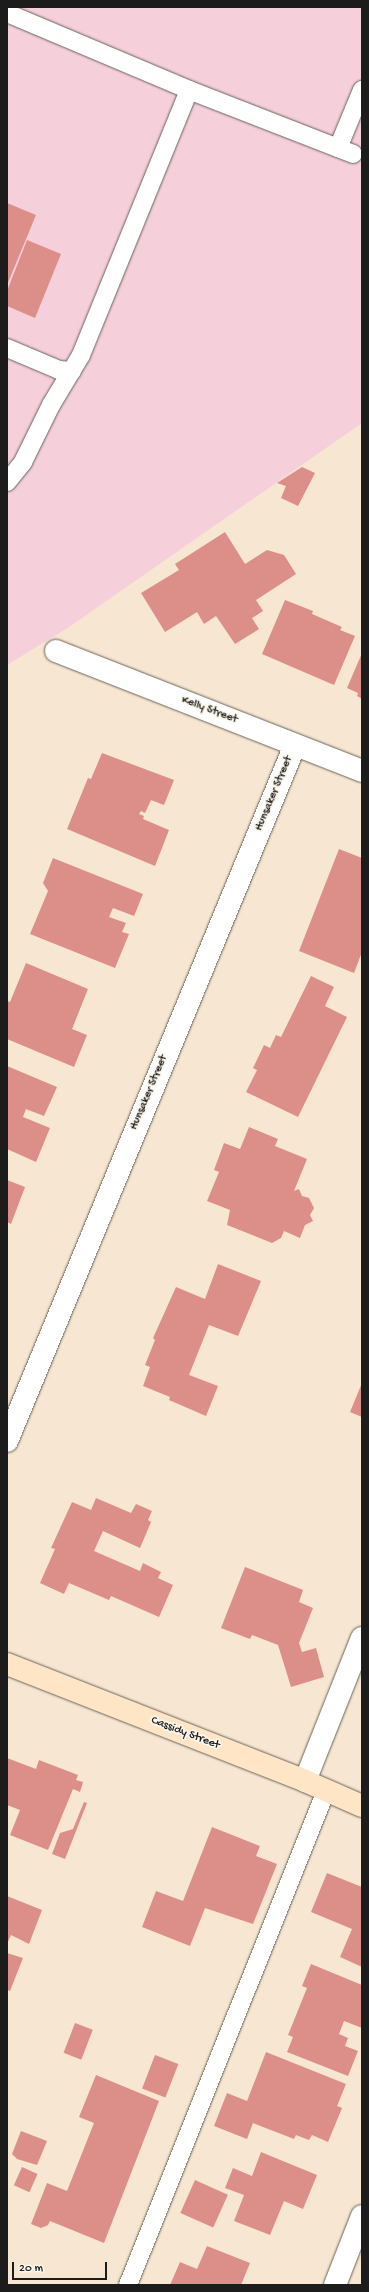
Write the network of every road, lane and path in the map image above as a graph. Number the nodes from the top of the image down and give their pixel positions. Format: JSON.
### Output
{"nodes":[{"id":1,"x":7,"y":13,"type":"edge"},
{"id":2,"x":188,"y":90,"type":"junction"},
{"id":3,"x":362,"y":90,"type":"edge"},
{"id":4,"x":7,"y":348,"type":"edge"},
{"id":5,"x":72,"y":371,"type":"junction"},
{"id":6,"x":7,"y":482,"type":"edge"},
{"id":7,"x":56,"y":652,"type":"dead end"},
{"id":8,"x":295,"y":745,"type":"junction"},
{"id":9,"x":362,"y":771,"type":"edge"},
{"id":10,"x":7,"y":1441,"type":"edge"},
{"id":11,"x":362,"y":1638,"type":"edge"},
{"id":12,"x":7,"y":1664,"type":"edge"},
{"id":13,"x":305,"y":1781,"type":"junction"},
{"id":14,"x":326,"y":1791,"type":"junction"},
{"id":15,"x":362,"y":1806,"type":"edge"},
{"id":16,"x":362,"y":2216,"type":"edge"},
{"id":17,"x":128,"y":2285,"type":"edge"},
{"id":18,"x":335,"y":2285,"type":"edge"}],
"edges":[{"from":1,"to":2,"type":"lane"},
{"from":2,"to":3,"type":"lane"},
{"from":2,"to":5,"type":"lane"},
{"from":4,"to":5,"type":"lane"},
{"from":5,"to":6,"type":"lane"},
{"from":7,"to":8,"type":"street","name":"Kelly Street"},
{"from":8,"to":9,"type":"street","name":"Kelly Street"},
{"from":8,"to":10,"type":"street","name":"Hunsaker Street"},
{"from":11,"to":13,"type":"street"},
{"from":12,"to":13,"type":"main road","name":"Cassidy Street"},
{"from":13,"to":14,"type":"main road","name":"Cassidy Street"},
{"from":14,"to":15,"type":"main road","name":"Cassidy Street"},
{"from":14,"to":17,"type":"lane"},
{"from":16,"to":18,"type":"street"}]}
